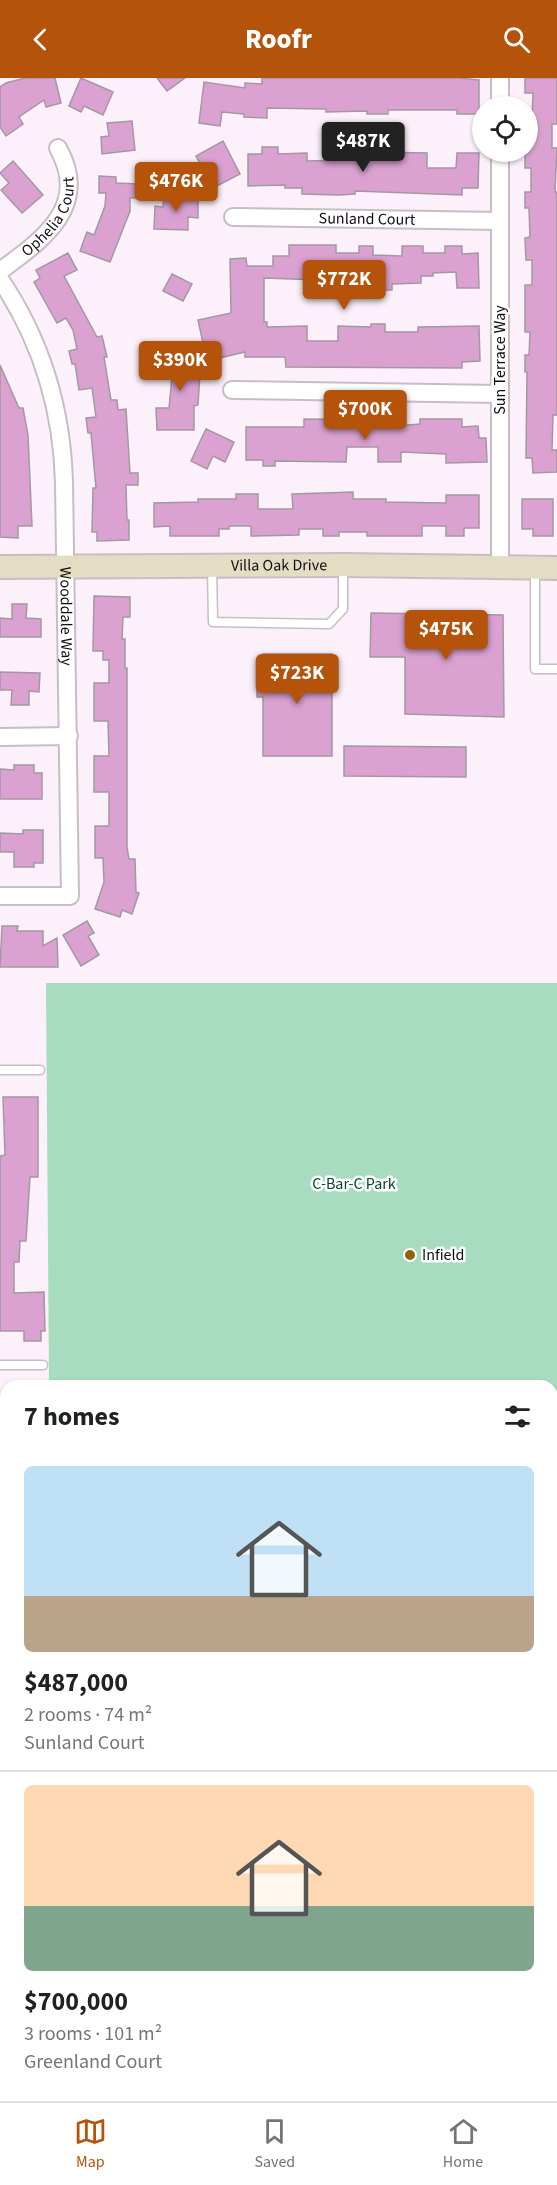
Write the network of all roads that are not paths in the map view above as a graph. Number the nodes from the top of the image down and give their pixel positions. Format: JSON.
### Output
{"nodes":[{"id":1,"x":500,"y":78,"type":"edge"},
{"id":2,"x":500,"y":96,"type":"edge"},
{"id":3,"x":58,"y":148,"type":"dead end"},
{"id":4,"x":500,"y":162,"type":"edge"},
{"id":5,"x":233,"y":217,"type":"dead end"},
{"id":6,"x":500,"y":221,"type":"junction"},
{"id":7,"x":0,"y":271,"type":"edge"},
{"id":8,"x":0,"y":279,"type":"edge"},
{"id":9,"x":232,"y":390,"type":"dead end"},
{"id":10,"x":500,"y":394,"type":"junction"},
{"id":11,"x":343,"y":565,"type":"junction"},
{"id":12,"x":0,"y":567,"type":"edge"},
{"id":13,"x":66,"y":567,"type":"junction"},
{"id":14,"x":212,"y":567,"type":"junction"},
{"id":15,"x":500,"y":568,"type":"junction"},
{"id":16,"x":546,"y":568,"type":"edge"},
{"id":17,"x":557,"y":669,"type":"edge"},
{"id":18,"x":69,"y":736,"type":"junction"},
{"id":19,"x":0,"y":737,"type":"edge"},
{"id":20,"x":0,"y":896,"type":"edge"},
{"id":21,"x":0,"y":1070,"type":"edge"},
{"id":22,"x":40,"y":1070,"type":"dead end"},
{"id":23,"x":0,"y":1365,"type":"edge"},
{"id":24,"x":43,"y":1365,"type":"dead end"}],
"edges":[{"from":1,"to":2,"type":"street"},
{"from":3,"to":7,"type":"street","name":"Ophelia Court"},
{"from":4,"to":6,"type":"street","name":"Sun Terrace Way"},
{"from":5,"to":6,"type":"street","name":"Sunland Court"},
{"from":6,"to":10,"type":"street","name":"Sun Terrace Way"},
{"from":8,"to":13,"type":"street","name":"Wooddale Way"},
{"from":9,"to":10,"type":"street"},
{"from":10,"to":15,"type":"street","name":"Sun Terrace Way"},
{"from":11,"to":14,"type":"street","name":"Villa Oak Drive"},
{"from":11,"to":14,"type":"lane"},
{"from":11,"to":15,"type":"street","name":"Villa Oak Drive"},
{"from":12,"to":13,"type":"street","name":"Villa Oak Drive"},
{"from":13,"to":14,"type":"street","name":"Villa Oak Drive"},
{"from":13,"to":18,"type":"street","name":"Wooddale Way"},
{"from":15,"to":16,"type":"street","name":"Villa Oak Drive"},
{"from":16,"to":17,"type":"lane"},
{"from":18,"to":19,"type":"street"},
{"from":18,"to":20,"type":"street","name":"Wooddale Way"},
{"from":21,"to":22,"type":"lane"},
{"from":23,"to":24,"type":"lane"}]}
